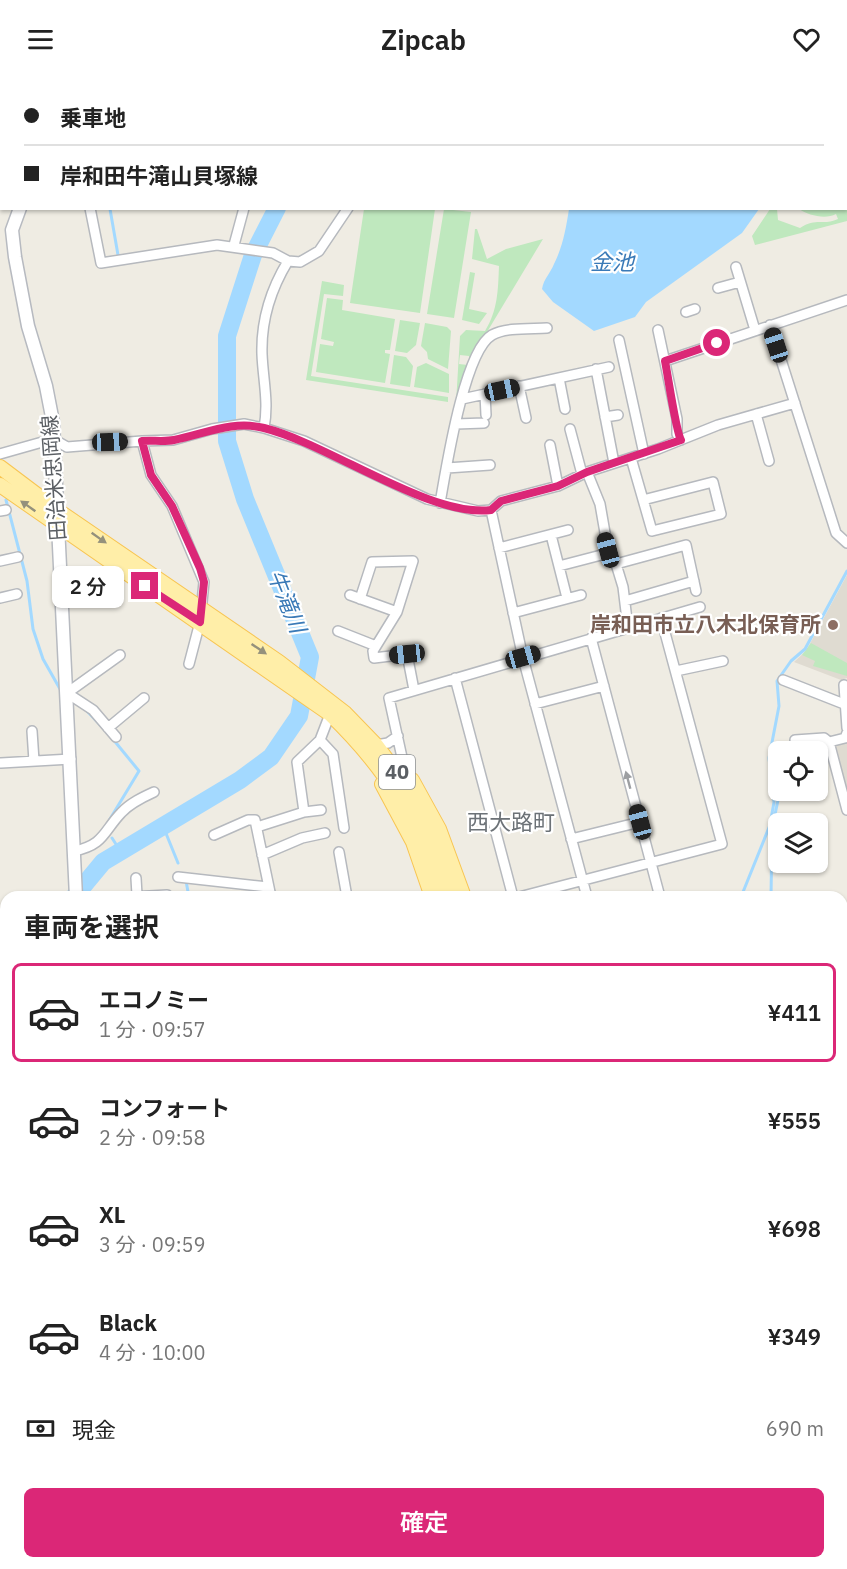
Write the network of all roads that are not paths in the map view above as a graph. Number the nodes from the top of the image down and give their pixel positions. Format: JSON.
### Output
{"nodes":[{"id":1,"x":19,"y":210,"type":"edge"},
{"id":2,"x":90,"y":210,"type":"edge"},
{"id":3,"x":244,"y":210,"type":"edge"},
{"id":4,"x":347,"y":210,"type":"edge"},
{"id":5,"x":237,"y":246,"type":"junction"},
{"id":6,"x":288,"y":261,"type":"junction"},
{"id":7,"x":736,"y":267,"type":"dead end"},
{"id":8,"x":740,"y":282,"type":"junction"},
{"id":9,"x":718,"y":288,"type":"dead end"},
{"id":10,"x":847,"y":300,"type":"edge"},
{"id":11,"x":770,"y":325,"type":"junction"},
{"id":12,"x":547,"y":328,"type":"dead end"},
{"id":13,"x":658,"y":330,"type":"dead end"},
{"id":14,"x":755,"y":330,"type":"junction"},
{"id":15,"x":619,"y":340,"type":"dead end"},
{"id":16,"x":665,"y":361,"type":"junction"},
{"id":17,"x":609,"y":367,"type":"dead end"},
{"id":18,"x":597,"y":369,"type":"junction"},
{"id":19,"x":558,"y":378,"type":"junction"},
{"id":20,"x":519,"y":386,"type":"junction"},
{"id":21,"x":485,"y":394,"type":"junction"},
{"id":22,"x":462,"y":399,"type":"junction"},
{"id":23,"x":795,"y":403,"type":"junction"},
{"id":24,"x":565,"y":409,"type":"dead end"},
{"id":25,"x":618,"y":414,"type":"dead end"},
{"id":26,"x":756,"y":414,"type":"junction"},
{"id":27,"x":605,"y":417,"type":"junction"},
{"id":28,"x":526,"y":418,"type":"dead end"},
{"id":29,"x":456,"y":424,"type":"junction"},
{"id":30,"x":264,"y":428,"type":"junction"},
{"id":31,"x":570,"y":429,"type":"dead end"},
{"id":32,"x":53,"y":440,"type":"junction"},
{"id":33,"x":681,"y":440,"type":"junction"},
{"id":34,"x":142,"y":441,"type":"junction"},
{"id":35,"x":550,"y":445,"type":"dead end"},
{"id":36,"x":0,"y":454,"type":"edge"},
{"id":37,"x":644,"y":454,"type":"junction"},
{"id":38,"x":631,"y":458,"type":"junction"},
{"id":39,"x":769,"y":461,"type":"dead end"},
{"id":40,"x":614,"y":463,"type":"junction"},
{"id":41,"x":490,"y":465,"type":"dead end"},
{"id":42,"x":0,"y":467,"type":"edge"},
{"id":43,"x":447,"y":468,"type":"junction"},
{"id":44,"x":585,"y":473,"type":"junction"},
{"id":45,"x":0,"y":485,"type":"edge"},
{"id":46,"x":558,"y":486,"type":"junction"},
{"id":47,"x":643,"y":500,"type":"junction"},
{"id":48,"x":440,"y":503,"type":"junction"},
{"id":49,"x":57,"y":510,"type":"junction"},
{"id":50,"x":491,"y":510,"type":"junction"},
{"id":51,"x":57,"y":526,"type":"junction"},
{"id":52,"x":568,"y":530,"type":"dead end"},
{"id":53,"x":551,"y":535,"type":"junction"},
{"id":54,"x":847,"y":543,"type":"edge"},
{"id":55,"x":499,"y":548,"type":"junction"},
{"id":56,"x":609,"y":553,"type":"junction"},
{"id":57,"x":18,"y":557,"type":"dead end"},
{"id":58,"x":0,"y":561,"type":"edge"},
{"id":59,"x":616,"y":564,"type":"junction"},
{"id":60,"x":559,"y":566,"type":"junction"},
{"id":61,"x":17,"y":594,"type":"dead end"},
{"id":62,"x":350,"y":595,"type":"dead end"},
{"id":63,"x":581,"y":595,"type":"dead end"},
{"id":64,"x":0,"y":598,"type":"edge"},
{"id":65,"x":567,"y":598,"type":"junction"},
{"id":66,"x":360,"y":599,"type":"junction"},
{"id":67,"x":625,"y":601,"type":"junction"},
{"id":68,"x":700,"y":607,"type":"dead end"},
{"id":69,"x":397,"y":612,"type":"junction"},
{"id":70,"x":513,"y":613,"type":"junction"},
{"id":71,"x":200,"y":616,"type":"junction"},
{"id":72,"x":662,"y":618,"type":"junction"},
{"id":73,"x":628,"y":628,"type":"junction"},
{"id":74,"x":338,"y":631,"type":"dead end"},
{"id":75,"x":591,"y":638,"type":"junction"},
{"id":76,"x":376,"y":646,"type":"junction"},
{"id":77,"x":120,"y":655,"type":"dead end"},
{"id":78,"x":523,"y":657,"type":"junction"},
{"id":79,"x":723,"y":661,"type":"dead end"},
{"id":80,"x":189,"y":664,"type":"dead end"},
{"id":81,"x":676,"y":671,"type":"junction"},
{"id":82,"x":455,"y":678,"type":"junction"},
{"id":83,"x":783,"y":680,"type":"dead end"},
{"id":84,"x":844,"y":685,"type":"dead end"},
{"id":85,"x":604,"y":686,"type":"junction"},
{"id":86,"x":414,"y":690,"type":"junction"},
{"id":87,"x":68,"y":693,"type":"junction"},
{"id":88,"x":144,"y":698,"type":"dead end"},
{"id":89,"x":324,"y":704,"type":"junction"},
{"id":90,"x":535,"y":704,"type":"junction"},
{"id":91,"x":843,"y":704,"type":"junction"},
{"id":92,"x":108,"y":728,"type":"junction"},
{"id":93,"x":847,"y":728,"type":"edge"},
{"id":94,"x":32,"y":731,"type":"dead end"},
{"id":95,"x":847,"y":734,"type":"edge"},
{"id":96,"x":398,"y":736,"type":"junction"},
{"id":97,"x":116,"y":737,"type":"dead end"},
{"id":98,"x":320,"y":740,"type":"junction"},
{"id":99,"x":795,"y":740,"type":"dead end"},
{"id":100,"x":829,"y":742,"type":"junction"},
{"id":101,"x":377,"y":752,"type":"junction"},
{"id":102,"x":71,"y":759,"type":"junction"},
{"id":103,"x":34,"y":761,"type":"junction"},
{"id":104,"x":1,"y":763,"type":"edge"},
{"id":105,"x":405,"y":771,"type":"junction"},
{"id":106,"x":154,"y":792,"type":"dead end"},
{"id":107,"x":321,"y":810,"type":"dead end"},
{"id":108,"x":847,"y":810,"type":"edge"},
{"id":109,"x":304,"y":812,"type":"junction"},
{"id":110,"x":640,"y":822,"type":"junction"},
{"id":111,"x":257,"y":827,"type":"junction"},
{"id":112,"x":344,"y":828,"type":"dead end"},
{"id":113,"x":325,"y":833,"type":"dead end"},
{"id":114,"x":214,"y":834,"type":"dead end"},
{"id":115,"x":571,"y":839,"type":"junction"},
{"id":116,"x":74,"y":851,"type":"junction"},
{"id":117,"x":339,"y":852,"type":"dead end"},
{"id":118,"x":262,"y":855,"type":"junction"},
{"id":119,"x":650,"y":862,"type":"junction"},
{"id":120,"x":439,"y":872,"type":"junction"},
{"id":121,"x":178,"y":877,"type":"dead end"},
{"id":122,"x":136,"y":878,"type":"dead end"},
{"id":123,"x":583,"y":880,"type":"junction"},
{"id":124,"x":268,"y":887,"type":"junction"},
{"id":125,"x":76,"y":891,"type":"edge"},
{"id":126,"x":135,"y":891,"type":"edge"},
{"id":127,"x":269,"y":891,"type":"edge"},
{"id":128,"x":346,"y":891,"type":"edge"},
{"id":129,"x":430,"y":891,"type":"edge"},
{"id":130,"x":441,"y":891,"type":"edge"},
{"id":131,"x":449,"y":891,"type":"edge"},
{"id":132,"x":462,"y":891,"type":"edge"},
{"id":133,"x":511,"y":891,"type":"edge"},
{"id":134,"x":542,"y":891,"type":"edge"},
{"id":135,"x":586,"y":891,"type":"edge"},
{"id":136,"x":658,"y":891,"type":"edge"}],
"edges":[{"from":1,"to":32,"type":"main road","name":"田治米忠岡線"},
{"from":2,"to":5,"type":"street"},
{"from":3,"to":5,"type":"street"},
{"from":4,"to":6,"type":"street"},
{"from":5,"to":6,"type":"street"},
{"from":6,"to":30,"type":"street"},
{"from":7,"to":8,"type":"street"},
{"from":8,"to":9,"type":"street"},
{"from":8,"to":14,"type":"street"},
{"from":10,"to":11,"type":"street"},
{"from":11,"to":14,"type":"street"},
{"from":11,"to":23,"type":"street"},
{"from":12,"to":22,"type":"street"},
{"from":13,"to":16,"type":"street"},
{"from":14,"to":16,"type":"street"},
{"from":15,"to":37,"type":"street"},
{"from":16,"to":33,"type":"street"},
{"from":17,"to":18,"type":"street"},
{"from":18,"to":19,"type":"street"},
{"from":18,"to":27,"type":"street"},
{"from":19,"to":20,"type":"street"},
{"from":19,"to":24,"type":"street"},
{"from":20,"to":21,"type":"street"},
{"from":20,"to":28,"type":"street"},
{"from":21,"to":22,"type":"street"},
{"from":21,"to":29,"type":"street"},
{"from":22,"to":29,"type":"street"},
{"from":23,"to":26,"type":"street"},
{"from":23,"to":54,"type":"street"},
{"from":25,"to":27,"type":"street"},
{"from":26,"to":33,"type":"street"},
{"from":26,"to":39,"type":"street"},
{"from":27,"to":40,"type":"street"},
{"from":29,"to":43,"type":"street"},
{"from":30,"to":34,"type":"street"},
{"from":30,"to":48,"type":"street"},
{"from":31,"to":44,"type":"street"},
{"from":32,"to":34,"type":"street"},
{"from":32,"to":36,"type":"street"},
{"from":32,"to":49,"type":"main road","name":"田治米忠岡線"},
{"from":33,"to":37,"type":"street"},
{"from":34,"to":71,"type":"street"},
{"from":35,"to":46,"type":"street"},
{"from":37,"to":38,"type":"street"},
{"from":38,"to":40,"type":"street"},
{"from":38,"to":47,"type":"street"},
{"from":40,"to":44,"type":"street"},
{"from":41,"to":43,"type":"street"},
{"from":42,"to":49,"type":"main road","number":"40"},
{"from":43,"to":48,"type":"street"},
{"from":44,"to":46,"type":"street"},
{"from":44,"to":56,"type":"street"},
{"from":51,"to":45,"type":"main road","number":"40","one_way":true},
{"from":46,"to":50,"type":"street"},
{"from":47,"to":47,"type":"street"},
{"from":48,"to":50,"type":"street"},
{"from":49,"to":51,"type":"main road","name":"田治米忠岡線"},
{"from":49,"to":71,"type":"main road","number":"40","one_way":true},
{"from":50,"to":55,"type":"street"},
{"from":51,"to":71,"type":"main road","number":"40"},
{"from":51,"to":87,"type":"main road","name":"田治米忠岡線"},
{"from":52,"to":53,"type":"street"},
{"from":53,"to":55,"type":"street"},
{"from":53,"to":60,"type":"street"},
{"from":55,"to":70,"type":"street"},
{"from":56,"to":59,"type":"street"},
{"from":56,"to":60,"type":"street"},
{"from":57,"to":58,"type":"street"},
{"from":59,"to":67,"type":"street"},
{"from":59,"to":67,"type":"street"},
{"from":60,"to":65,"type":"street"},
{"from":61,"to":64,"type":"street"},
{"from":62,"to":66,"type":"street"},
{"from":63,"to":65,"type":"street"},
{"from":65,"to":70,"type":"street"},
{"from":66,"to":69,"type":"street"},
{"from":66,"to":69,"type":"street"},
{"from":67,"to":73,"type":"street"},
{"from":68,"to":72,"type":"street"},
{"from":69,"to":76,"type":"street"},
{"from":70,"to":78,"type":"street"},
{"from":71,"to":80,"type":"street"},
{"from":71,"to":89,"type":"main road","number":"40"},
{"from":72,"to":73,"type":"street"},
{"from":72,"to":81,"type":"street"},
{"from":73,"to":75,"type":"street"},
{"from":74,"to":76,"type":"street"},
{"from":75,"to":78,"type":"street"},
{"from":75,"to":85,"type":"street"},
{"from":76,"to":86,"type":"street"},
{"from":77,"to":87,"type":"street"},
{"from":78,"to":82,"type":"street"},
{"from":78,"to":90,"type":"street"},
{"from":79,"to":81,"type":"street"},
{"from":81,"to":119,"type":"street"},
{"from":82,"to":86,"type":"street"},
{"from":82,"to":133,"type":"street"},
{"from":83,"to":91,"type":"street"},
{"from":84,"to":91,"type":"street"},
{"from":85,"to":90,"type":"street"},
{"from":110,"to":85,"type":"street","one_way":true},
{"from":86,"to":96,"type":"street"},
{"from":87,"to":92,"type":"street"},
{"from":87,"to":102,"type":"main road","name":"田治米忠岡線"},
{"from":88,"to":92,"type":"street"},
{"from":89,"to":98,"type":"street"},
{"from":89,"to":101,"type":"main road","number":"40"},
{"from":89,"to":101,"type":"main road","number":"40"},
{"from":90,"to":115,"type":"street"},
{"from":91,"to":93,"type":"street"},
{"from":92,"to":97,"type":"street"},
{"from":94,"to":103,"type":"street"},
{"from":95,"to":100,"type":"street"},
{"from":96,"to":101,"type":"street"},
{"from":96,"to":105,"type":"street"},
{"from":98,"to":109,"type":"street"},
{"from":98,"to":112,"type":"street"},
{"from":99,"to":100,"type":"street"},
{"from":100,"to":108,"type":"street"},
{"from":101,"to":105,"type":"main road"},
{"from":101,"to":120,"type":"main road","number":"40"},
{"from":101,"to":129,"type":"main road"},
{"from":102,"to":103,"type":"street"},
{"from":102,"to":116,"type":"main road","name":"田治米忠岡線"},
{"from":103,"to":104,"type":"street"},
{"from":105,"to":132,"type":"main road"},
{"from":106,"to":116,"type":"street"},
{"from":107,"to":109,"type":"street"},
{"from":109,"to":111,"type":"street"},
{"from":110,"to":115,"type":"street"},
{"from":110,"to":119,"type":"street"},
{"from":111,"to":114,"type":"street"},
{"from":111,"to":118,"type":"street"},
{"from":113,"to":118,"type":"street"},
{"from":115,"to":123,"type":"street"},
{"from":116,"to":125,"type":"main road","name":"田治米忠岡線"},
{"from":117,"to":128,"type":"street"},
{"from":118,"to":124,"type":"street"},
{"from":119,"to":123,"type":"street"},
{"from":119,"to":136,"type":"street"},
{"from":120,"to":130,"type":"main road","number":"40"},
{"from":120,"to":131,"type":"main road","number":"40"},
{"from":121,"to":124,"type":"street"},
{"from":122,"to":126,"type":"street"},
{"from":123,"to":134,"type":"street"},
{"from":123,"to":135,"type":"street"},
{"from":124,"to":127,"type":"street"}]}
